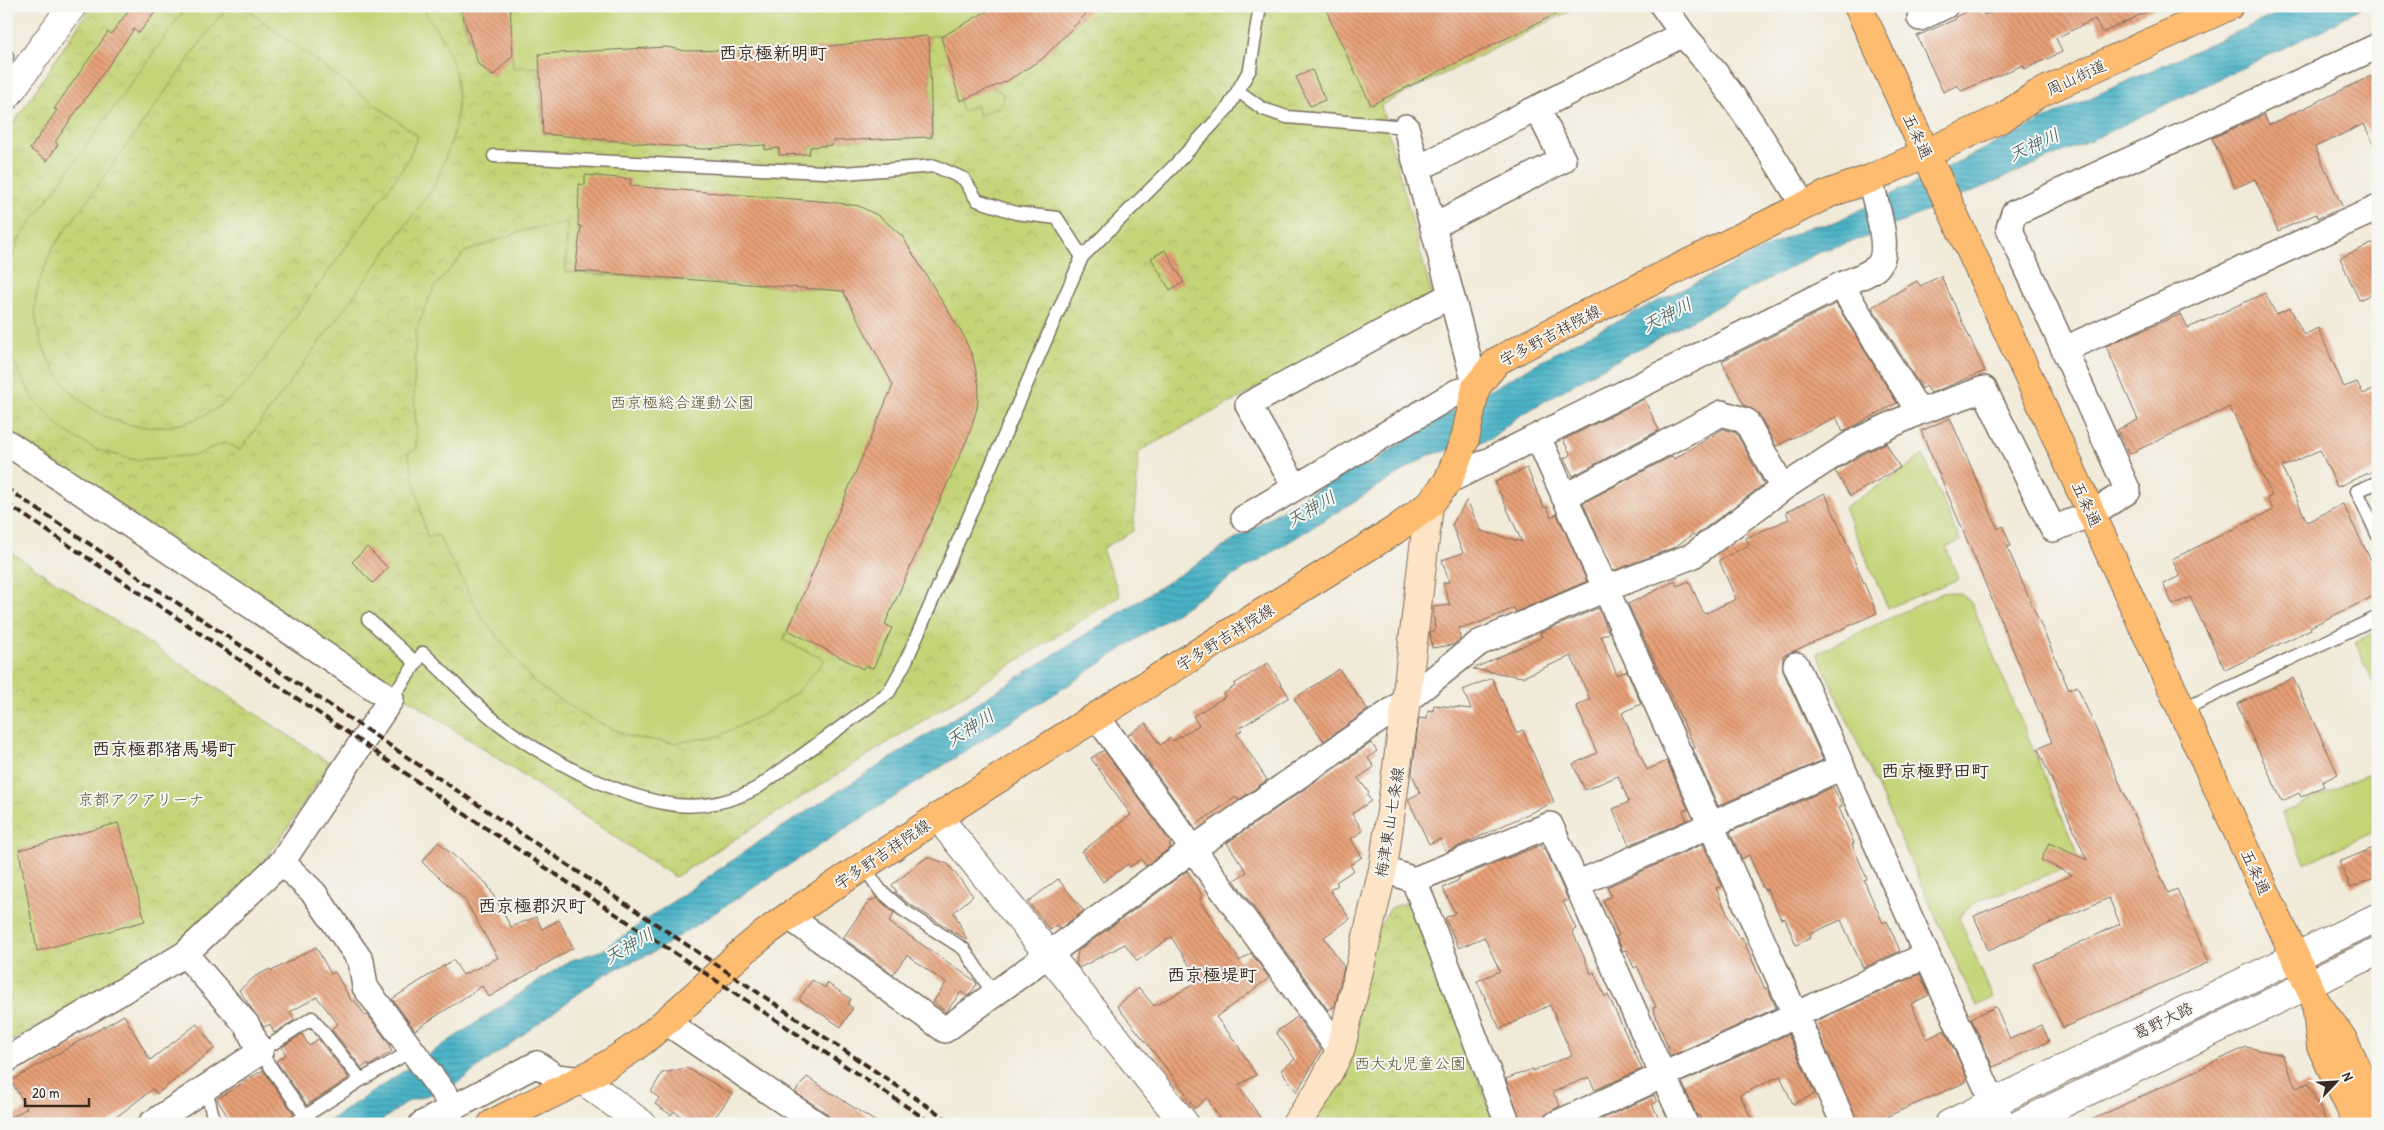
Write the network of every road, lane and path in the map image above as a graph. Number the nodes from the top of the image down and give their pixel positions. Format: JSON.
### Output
{"nodes":[{"id":1,"x":72,"y":6,"type":"edge"},
{"id":2,"x":1260,"y":6,"type":"edge"},
{"id":3,"x":1663,"y":6,"type":"edge"},
{"id":4,"x":1858,"y":6,"type":"edge"},
{"id":5,"x":1945,"y":6,"type":"edge"},
{"id":6,"x":2229,"y":6,"type":"edge"},
{"id":7,"x":1920,"y":18,"type":"dead end"},
{"id":8,"x":1683,"y":34,"type":"junction"},
{"id":9,"x":2378,"y":46,"type":"edge"},
{"id":10,"x":1238,"y":91,"type":"junction"},
{"id":11,"x":6,"y":97,"type":"edge"},
{"id":12,"x":1537,"y":108,"type":"junction"},
{"id":13,"x":1406,"y":127,"type":"joint"},
{"id":14,"x":494,"y":156,"type":"dead end"},
{"id":15,"x":1928,"y":158,"type":"junction"},
{"id":16,"x":1417,"y":169,"type":"junction"},
{"id":17,"x":1871,"y":184,"type":"junction"},
{"id":18,"x":1804,"y":206,"type":"junction"},
{"id":19,"x":2378,"y":208,"type":"edge"},
{"id":20,"x":1433,"y":226,"type":"junction"},
{"id":21,"x":1082,"y":257,"type":"junction"},
{"id":22,"x":1841,"y":285,"type":"junction"},
{"id":23,"x":1451,"y":296,"type":"junction"},
{"id":24,"x":2065,"y":348,"type":"junction"},
{"id":25,"x":1476,"y":387,"type":"junction"},
{"id":26,"x":1919,"y":412,"type":"junction"},
{"id":27,"x":1538,"y":437,"type":"junction"},
{"id":28,"x":6,"y":442,"type":"edge"},
{"id":29,"x":1448,"y":481,"type":"junction"},
{"id":30,"x":2378,"y":482,"type":"edge"},
{"id":31,"x":1295,"y":486,"type":"junction"},
{"id":32,"x":1783,"y":488,"type":"junction"},
{"id":33,"x":1564,"y":496,"type":"junction"},
{"id":34,"x":1429,"y":505,"type":"junction"},
{"id":35,"x":2092,"y":514,"type":"junction"},
{"id":36,"x":1244,"y":518,"type":"dead end"},
{"id":37,"x":2378,"y":536,"type":"edge"},
{"id":38,"x":1605,"y":589,"type":"junction"},
{"id":39,"x":2378,"y":617,"type":"edge"},
{"id":40,"x":368,"y":619,"type":"dead end"},
{"id":41,"x":416,"y":663,"type":"junction"},
{"id":42,"x":1796,"y":665,"type":"dead end"},
{"id":43,"x":391,"y":699,"type":"junction"},
{"id":44,"x":1406,"y":701,"type":"junction"},
{"id":45,"x":2182,"y":710,"type":"junction"},
{"id":46,"x":1097,"y":717,"type":"junction"},
{"id":47,"x":1842,"y":767,"type":"junction"},
{"id":48,"x":938,"y":817,"type":"junction"},
{"id":49,"x":1711,"y":825,"type":"junction"},
{"id":50,"x":1194,"y":849,"type":"junction"},
{"id":51,"x":282,"y":862,"type":"junction"},
{"id":52,"x":864,"y":867,"type":"junction"},
{"id":53,"x":1383,"y":869,"type":"junction"},
{"id":54,"x":1414,"y":880,"type":"junction"},
{"id":55,"x":1577,"y":884,"type":"junction"},
{"id":56,"x":788,"y":916,"type":"junction"},
{"id":57,"x":2378,"y":917,"type":"edge"},
{"id":58,"x":2378,"y":951,"type":"edge"},
{"id":59,"x":185,"y":954,"type":"junction"},
{"id":60,"x":1048,"y":954,"type":"junction"},
{"id":61,"x":1927,"y":955,"type":"junction"},
{"id":62,"x":2295,"y":957,"type":"junction"},
{"id":63,"x":2312,"y":993,"type":"junction"},
{"id":64,"x":994,"y":995,"type":"junction"},
{"id":65,"x":1796,"y":1015,"type":"junction"},
{"id":66,"x":666,"y":1022,"type":"junction"},
{"id":67,"x":1340,"y":1050,"type":"junction"},
{"id":68,"x":260,"y":1052,"type":"junction"},
{"id":69,"x":412,"y":1052,"type":"junction"},
{"id":70,"x":6,"y":1060,"type":"edge"},
{"id":71,"x":1663,"y":1075,"type":"junction"},
{"id":72,"x":361,"y":1080,"type":"junction"},
{"id":73,"x":583,"y":1080,"type":"junction"},
{"id":74,"x":206,"y":1089,"type":"junction"},
{"id":75,"x":449,"y":1101,"type":"junction"},
{"id":76,"x":1999,"y":1113,"type":"edge"},
{"id":77,"x":2378,"y":1113,"type":"edge"},
{"id":78,"x":305,"y":1116,"type":"junction"},
{"id":79,"x":151,"y":1124,"type":"edge"},
{"id":80,"x":215,"y":1124,"type":"edge"},
{"id":81,"x":293,"y":1124,"type":"edge"},
{"id":82,"x":422,"y":1124,"type":"edge"},
{"id":83,"x":492,"y":1124,"type":"edge"},
{"id":84,"x":642,"y":1124,"type":"edge"},
{"id":85,"x":817,"y":1124,"type":"edge"},
{"id":86,"x":1186,"y":1124,"type":"edge"},
{"id":87,"x":1296,"y":1124,"type":"edge"},
{"id":88,"x":1508,"y":1124,"type":"edge"},
{"id":89,"x":1556,"y":1124,"type":"edge"},
{"id":90,"x":1685,"y":1124,"type":"edge"},
{"id":91,"x":1844,"y":1124,"type":"edge"},
{"id":92,"x":1949,"y":1124,"type":"edge"},
{"id":93,"x":2020,"y":1124,"type":"edge"},
{"id":94,"x":2358,"y":1124,"type":"edge"}],
"edges":[{"from":1,"to":11,"type":"street"},
{"from":2,"to":10,"type":"lane"},
{"from":3,"to":8,"type":"street"},
{"from":4,"to":15,"type":"main road","name":"五条通"},
{"from":5,"to":7,"type":"street"},
{"from":6,"to":15,"type":"main road","name":"周山街道"},
{"from":8,"to":12,"type":"street"},
{"from":8,"to":18,"type":"street"},
{"from":9,"to":24,"type":"street"},
{"from":10,"to":13,"type":"lane"},
{"from":10,"to":21,"type":"lane"},
{"from":12,"to":16,"type":"street"},
{"from":12,"to":20,"type":"street"},
{"from":13,"to":16,"type":"street"},
{"from":14,"to":21,"type":"lane"},
{"from":15,"to":17,"type":"main road","name":"宇多野吉祥院線"},
{"from":15,"to":35,"type":"main road","name":"五条通"},
{"from":16,"to":20,"type":"street"},
{"from":17,"to":18,"type":"main road","name":"宇多野吉祥院線"},
{"from":17,"to":22,"type":"street"},
{"from":18,"to":25,"type":"main road","name":"宇多野吉祥院線"},
{"from":19,"to":24,"type":"street"},
{"from":20,"to":23,"type":"street"},
{"from":21,"to":41,"type":"lane"},
{"from":22,"to":26,"type":"street"},
{"from":22,"to":27,"type":"street"},
{"from":23,"to":25,"type":"street"},
{"from":23,"to":31,"type":"street"},
{"from":24,"to":35,"type":"street"},
{"from":25,"to":29,"type":"main road","name":"宇多野吉祥院線"},
{"from":25,"to":31,"type":"street"},
{"from":26,"to":32,"type":"street"},
{"from":26,"to":35,"type":"street"},
{"from":27,"to":29,"type":"street"},
{"from":27,"to":33,"type":"street"},
{"from":28,"to":43,"type":"street"},
{"from":29,"to":34,"type":"main road","name":"宇多野吉祥院線"},
{"from":30,"to":37,"type":"lane"},
{"from":31,"to":36,"type":"street"},
{"from":32,"to":33,"type":"street"},
{"from":32,"to":38,"type":"street"},
{"from":33,"to":38,"type":"street"},
{"from":34,"to":44,"type":"main road","name":"梅津東山七条線"},
{"from":34,"to":46,"type":"main road","name":"宇多野吉祥院線"},
{"from":35,"to":45,"type":"main road","name":"五条通"},
{"from":38,"to":44,"type":"street"},
{"from":38,"to":49,"type":"street"},
{"from":39,"to":45,"type":"lane"},
{"from":40,"to":41,"type":"lane"},
{"from":41,"to":43,"type":"lane"},
{"from":42,"to":47,"type":"street"},
{"from":43,"to":51,"type":"street"},
{"from":44,"to":50,"type":"street"},
{"from":44,"to":53,"type":"main road","name":"梅津東山七条線"},
{"from":45,"to":62,"type":"main road","name":"五条通"},
{"from":46,"to":48,"type":"main road","name":"宇多野吉祥院線"},
{"from":46,"to":50,"type":"street"},
{"from":47,"to":49,"type":"street"},
{"from":47,"to":61,"type":"street"},
{"from":48,"to":52,"type":"main road","name":"宇多野吉祥院線"},
{"from":48,"to":60,"type":"street"},
{"from":49,"to":55,"type":"street"},
{"from":49,"to":65,"type":"street"},
{"from":50,"to":60,"type":"street"},
{"from":50,"to":67,"type":"street"},
{"from":51,"to":59,"type":"street"},
{"from":51,"to":69,"type":"street"},
{"from":52,"to":56,"type":"main road","name":"宇多野吉祥院線"},
{"from":52,"to":64,"type":"lane"},
{"from":53,"to":54,"type":"street"},
{"from":53,"to":67,"type":"main road","name":"梅津東山七条線"},
{"from":54,"to":55,"type":"street"},
{"from":54,"to":88,"type":"street"},
{"from":55,"to":71,"type":"street"},
{"from":56,"to":64,"type":"street"},
{"from":56,"to":66,"type":"main road","name":"宇多野吉祥院線"},
{"from":57,"to":62,"type":"street","name":"葛野大路"},
{"from":58,"to":63,"type":"street","name":"葛野大路"},
{"from":59,"to":68,"type":"street"},
{"from":59,"to":70,"type":"street"},
{"from":60,"to":64,"type":"street"},
{"from":60,"to":86,"type":"street"},
{"from":61,"to":65,"type":"street"},
{"from":61,"to":76,"type":"street"},
{"from":62,"to":63,"type":"main road","name":"五条通"},
{"from":62,"to":76,"type":"street","name":"葛野大路"},
{"from":63,"to":77,"type":"main road","name":"五条通"},
{"from":63,"to":93,"type":"street","name":"葛野大路"},
{"from":63,"to":94,"type":"main road","name":"五条通"},
{"from":65,"to":71,"type":"street"},
{"from":65,"to":91,"type":"street"},
{"from":66,"to":73,"type":"main road","name":"宇多野吉祥院線"},
{"from":66,"to":85,"type":"street"},
{"from":67,"to":87,"type":"main road","name":"梅津東山七条線"},
{"from":68,"to":72,"type":"lane"},
{"from":68,"to":74,"type":"street"},
{"from":68,"to":78,"type":"lane"},
{"from":69,"to":72,"type":"lane"},
{"from":69,"to":75,"type":"street"},
{"from":71,"to":89,"type":"street"},
{"from":71,"to":90,"type":"street"},
{"from":72,"to":78,"type":"lane"},
{"from":73,"to":75,"type":"street"},
{"from":73,"to":83,"type":"main road","name":"宇多野吉祥院線"},
{"from":73,"to":84,"type":"street"},
{"from":74,"to":79,"type":"street"},
{"from":74,"to":80,"type":"lane"},
{"from":75,"to":82,"type":"street"},
{"from":76,"to":92,"type":"street","name":"葛野大路"},
{"from":78,"to":81,"type":"lane"}]}
